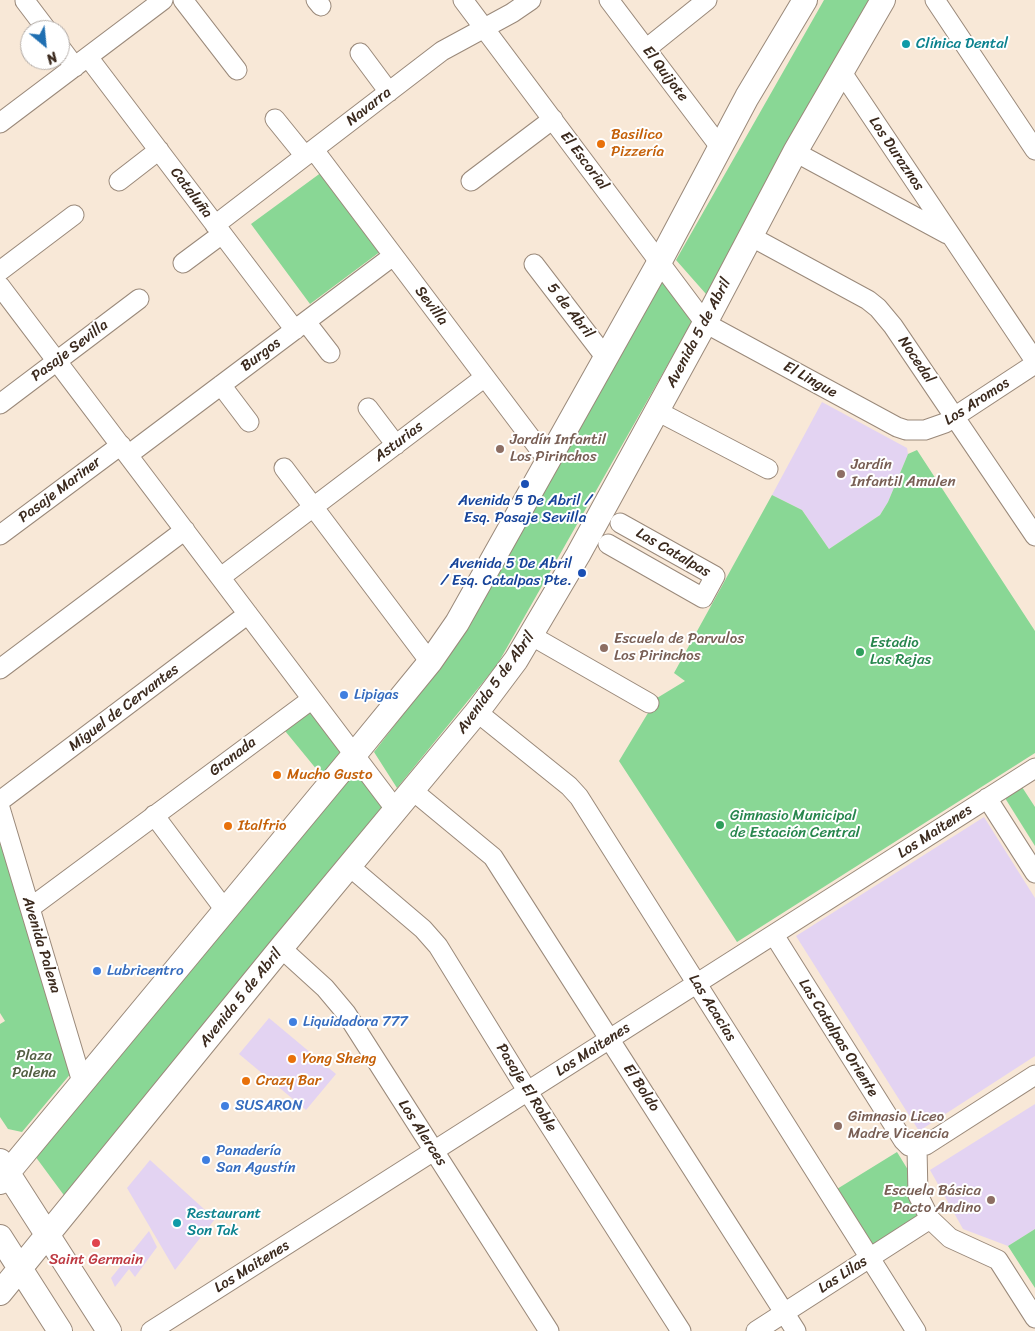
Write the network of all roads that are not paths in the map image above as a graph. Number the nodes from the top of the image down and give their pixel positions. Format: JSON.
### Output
{"nodes":[{"id":1,"x":183,"y":0,"type":"edge"},
{"id":2,"x":463,"y":0,"type":"edge"},
{"id":3,"x":531,"y":0,"type":"edge"},
{"id":4,"x":609,"y":0,"type":"edge"},
{"id":5,"x":706,"y":0,"type":"edge"},
{"id":6,"x":805,"y":0,"type":"edge"},
{"id":7,"x":883,"y":0,"type":"edge"},
{"id":8,"x":935,"y":0,"type":"edge"},
{"id":9,"x":25,"y":1,"type":"edge"},
{"id":10,"x":160,"y":1,"type":"edge"},
{"id":11,"x":39,"y":20,"type":"edge"},
{"id":12,"x":484,"y":28,"type":"junction"},
{"id":13,"x":646,"y":49,"type":"junction"},
{"id":14,"x":360,"y":53,"type":"dead end"},
{"id":15,"x":70,"y":55,"type":"edge"},
{"id":16,"x":81,"y":62,"type":"junction"},
{"id":17,"x":237,"y":70,"type":"dead end"},
{"id":18,"x":841,"y":71,"type":"junction"},
{"id":19,"x":389,"y":92,"type":"junction"},
{"id":20,"x":275,"y":119,"type":"dead end"},
{"id":21,"x":552,"y":119,"type":"junction"},
{"id":22,"x":0,"y":123,"type":"edge"},
{"id":23,"x":720,"y":147,"type":"junction"},
{"id":24,"x":158,"y":150,"type":"junction"},
{"id":25,"x":1035,"y":150,"type":"edge"},
{"id":26,"x":795,"y":152,"type":"junction"},
{"id":27,"x":309,"y":153,"type":"junction"},
{"id":28,"x":119,"y":181,"type":"dead end"},
{"id":29,"x":470,"y":181,"type":"dead end"},
{"id":30,"x":74,"y":215,"type":"dead end"},
{"id":31,"x":219,"y":230,"type":"junction"},
{"id":32,"x":750,"y":236,"type":"junction"},
{"id":33,"x":951,"y":236,"type":"junction"},
{"id":34,"x":393,"y":256,"type":"junction"},
{"id":35,"x":660,"y":261,"type":"junction"},
{"id":36,"x":183,"y":263,"type":"dead end"},
{"id":37,"x":534,"y":264,"type":"dead end"},
{"id":38,"x":0,"y":271,"type":"edge"},
{"id":39,"x":0,"y":286,"type":"edge"},
{"id":40,"x":139,"y":298,"type":"dead end"},
{"id":41,"x":705,"y":323,"type":"junction"},
{"id":42,"x":300,"y":326,"type":"junction"},
{"id":43,"x":330,"y":353,"type":"dead end"},
{"id":44,"x":606,"y":358,"type":"junction"},
{"id":45,"x":57,"y":361,"type":"junction"},
{"id":46,"x":1035,"y":363,"type":"edge"},
{"id":47,"x":485,"y":377,"type":"junction"},
{"id":48,"x":221,"y":385,"type":"junction"},
{"id":49,"x":0,"y":404,"type":"edge"},
{"id":50,"x":368,"y":408,"type":"dead end"},
{"id":51,"x":657,"y":411,"type":"junction"},
{"id":52,"x":954,"y":418,"type":"junction"},
{"id":53,"x":249,"y":422,"type":"dead end"},
{"id":54,"x":916,"y":432,"type":"joint"},
{"id":55,"x":396,"y":445,"type":"junction"},
{"id":56,"x":124,"y":450,"type":"junction"},
{"id":57,"x":549,"y":462,"type":"junction"},
{"id":58,"x":284,"y":468,"type":"dead end"},
{"id":59,"x":768,"y":469,"type":"dead end"},
{"id":60,"x":612,"y":494,"type":"junction"},
{"id":61,"x":313,"y":507,"type":"junction"},
{"id":62,"x":620,"y":523,"type":"junction"},
{"id":63,"x":185,"y":530,"type":"junction"},
{"id":64,"x":0,"y":535,"type":"edge"},
{"id":65,"x":1035,"y":536,"type":"edge"},
{"id":66,"x":608,"y":544,"type":"junction"},
{"id":67,"x":578,"y":556,"type":"junction"},
{"id":68,"x":220,"y":578,"type":"junction"},
{"id":69,"x":248,"y":614,"type":"junction"},
{"id":70,"x":532,"y":636,"type":"junction"},
{"id":71,"x":430,"y":662,"type":"junction"},
{"id":72,"x":0,"y":669,"type":"edge"},
{"id":73,"x":312,"y":699,"type":"junction"},
{"id":74,"x":649,"y":703,"type":"dead end"},
{"id":75,"x":477,"y":712,"type":"junction"},
{"id":76,"x":354,"y":755,"type":"junction"},
{"id":77,"x":1035,"y":768,"type":"edge"},
{"id":78,"x":412,"y":790,"type":"junction"},
{"id":79,"x":987,"y":798,"type":"junction"},
{"id":80,"x":0,"y":801,"type":"edge"},
{"id":81,"x":0,"y":808,"type":"edge"},
{"id":82,"x":396,"y":810,"type":"junction"},
{"id":83,"x":154,"y":815,"type":"junction"},
{"id":84,"x":349,"y":866,"type":"junction"},
{"id":85,"x":1035,"y":873,"type":"edge"},
{"id":86,"x":30,"y":908,"type":"junction"},
{"id":87,"x":225,"y":910,"type":"junction"},
{"id":88,"x":774,"y":935,"type":"junction"},
{"id":89,"x":281,"y":948,"type":"junction"},
{"id":90,"x":697,"y":984,"type":"junction"},
{"id":91,"x":610,"y":1040,"type":"junction"},
{"id":92,"x":1035,"y":1075,"type":"edge"},
{"id":93,"x":82,"y":1082,"type":"junction"},
{"id":94,"x":528,"y":1092,"type":"junction"},
{"id":95,"x":917,"y":1148,"type":"junction"},
{"id":96,"x":434,"y":1152,"type":"junction"},
{"id":97,"x":2,"y":1172,"type":"edge"},
{"id":98,"x":930,"y":1219,"type":"junction"},
{"id":99,"x":48,"y":1235,"type":"junction"},
{"id":100,"x":0,"y":1236,"type":"edge"},
{"id":101,"x":870,"y":1258,"type":"junction"},
{"id":102,"x":21,"y":1268,"type":"junction"},
{"id":103,"x":0,"y":1293,"type":"edge"},
{"id":104,"x":785,"y":1313,"type":"junction"},
{"id":105,"x":1035,"y":1318,"type":"edge"},
{"id":106,"x":60,"y":1331,"type":"edge"},
{"id":107,"x":109,"y":1331,"type":"edge"},
{"id":108,"x":151,"y":1331,"type":"edge"},
{"id":109,"x":549,"y":1331,"type":"edge"},
{"id":110,"x":681,"y":1331,"type":"edge"},
{"id":111,"x":756,"y":1331,"type":"edge"},
{"id":112,"x":796,"y":1331,"type":"edge"},
{"id":113,"x":916,"y":1331,"type":"edge"}],
"edges":[{"from":1,"to":17,"type":"street"},
{"from":2,"to":12,"type":"street","name":"El Escorial"},
{"from":3,"to":12,"type":"street","name":"Navarra"},
{"from":4,"to":13,"type":"street","name":"El Quijote"},
{"from":5,"to":13,"type":"street"},
{"from":6,"to":23,"type":"main road"},
{"from":7,"to":18,"type":"main road","name":"Avenida 5 de Abril"},
{"from":8,"to":25,"type":"street"},
{"from":9,"to":11,"type":"street"},
{"from":10,"to":16,"type":"street"},
{"from":12,"to":19,"type":"street","name":"Navarra"},
{"from":12,"to":21,"type":"street","name":"El Escorial"},
{"from":13,"to":23,"type":"street","name":"El Quijote"},
{"from":14,"to":19,"type":"street"},
{"from":15,"to":16,"type":"street","name":"Cataluña"},
{"from":16,"to":22,"type":"street"},
{"from":16,"to":24,"type":"street","name":"Cataluña"},
{"from":18,"to":26,"type":"main road","name":"Avenida 5 de Abril"},
{"from":18,"to":33,"type":"street","name":"Los Duraznos"},
{"from":19,"to":27,"type":"street","name":"Navarra"},
{"from":20,"to":27,"type":"street","name":"Sevilla"},
{"from":21,"to":29,"type":"street"},
{"from":21,"to":35,"type":"street","name":"El Escorial"},
{"from":23,"to":35,"type":"main road"},
{"from":24,"to":28,"type":"street"},
{"from":24,"to":31,"type":"street","name":"Cataluña"},
{"from":26,"to":32,"type":"main road","name":"Avenida 5 de Abril"},
{"from":26,"to":33,"type":"street","name":"Los Duraznos"},
{"from":27,"to":31,"type":"street","name":"Navarra"},
{"from":27,"to":34,"type":"street","name":"Sevilla"},
{"from":30,"to":38,"type":"street"},
{"from":31,"to":36,"type":"street","name":"Navarra"},
{"from":31,"to":42,"type":"street","name":"Cataluña"},
{"from":32,"to":41,"type":"main road","name":"Avenida 5 de Abril"},
{"from":32,"to":52,"type":"street","name":"Nocedal"},
{"from":33,"to":46,"type":"street","name":"Los Duraznos"},
{"from":34,"to":42,"type":"street","name":"Burgos"},
{"from":34,"to":47,"type":"street","name":"Sevilla"},
{"from":35,"to":41,"type":"street","name":"El Escorial"},
{"from":35,"to":44,"type":"main road"},
{"from":37,"to":44,"type":"street","name":"5 de Abril"},
{"from":39,"to":45,"type":"street"},
{"from":40,"to":45,"type":"street","name":"Pasaje Sevilla"},
{"from":41,"to":51,"type":"main road","name":"Avenida 5 de Abril"},
{"from":41,"to":54,"type":"street","name":"El Lingue"},
{"from":42,"to":43,"type":"street","name":"Cataluña"},
{"from":42,"to":48,"type":"street","name":"Burgos"},
{"from":44,"to":57,"type":"main road"},
{"from":45,"to":49,"type":"street","name":"Pasaje Sevilla"},
{"from":45,"to":56,"type":"street"},
{"from":46,"to":52,"type":"street","name":"Los Aromos"},
{"from":47,"to":55,"type":"street","name":"Asturias"},
{"from":47,"to":57,"type":"street","name":"Sevilla"},
{"from":48,"to":53,"type":"street"},
{"from":48,"to":56,"type":"street","name":"Burgos"},
{"from":50,"to":55,"type":"street"},
{"from":51,"to":59,"type":"street"},
{"from":51,"to":60,"type":"main road","name":"Avenida 5 de Abril"},
{"from":52,"to":54,"type":"street","name":"Los Aromos"},
{"from":52,"to":65,"type":"street","name":"Nocedal"},
{"from":55,"to":61,"type":"street","name":"Asturias"},
{"from":56,"to":63,"type":"street"},
{"from":56,"to":64,"type":"street","name":"Pasaje Mariner"},
{"from":57,"to":71,"type":"main road"},
{"from":58,"to":61,"type":"street"},
{"from":60,"to":62,"type":"street","name":"Las Catalpas"},
{"from":60,"to":67,"type":"main road","name":"Avenida 5 de Abril"},
{"from":61,"to":68,"type":"street","name":"Asturias"},
{"from":61,"to":71,"type":"street"},
{"from":62,"to":66,"type":"street","name":"Las Catalpas"},
{"from":62,"to":66,"type":"street","name":"Las Catalpas"},
{"from":63,"to":68,"type":"street"},
{"from":63,"to":72,"type":"street"},
{"from":66,"to":67,"type":"street"},
{"from":67,"to":70,"type":"main road","name":"Avenida 5 de Abril"},
{"from":68,"to":69,"type":"street"},
{"from":69,"to":73,"type":"street"},
{"from":69,"to":80,"type":"street","name":"Miguel de Cervantes"},
{"from":70,"to":74,"type":"street"},
{"from":70,"to":75,"type":"main road","name":"Avenida 5 de Abril"},
{"from":71,"to":76,"type":"main road"},
{"from":73,"to":76,"type":"street"},
{"from":73,"to":83,"type":"street","name":"Granada"},
{"from":75,"to":78,"type":"main road","name":"Avenida 5 de Abril"},
{"from":75,"to":90,"type":"street","name":"Las Acacias"},
{"from":76,"to":82,"type":"street"},
{"from":76,"to":87,"type":"main road"},
{"from":77,"to":79,"type":"street","name":"Los Maitenes"},
{"from":78,"to":82,"type":"main road","name":"Avenida 5 de Abril"},
{"from":78,"to":91,"type":"street","name":"El Boldo"},
{"from":79,"to":85,"type":"street"},
{"from":79,"to":88,"type":"street","name":"Los Maitenes"},
{"from":81,"to":86,"type":"street","name":"Avenida Palena"},
{"from":82,"to":84,"type":"main road","name":"Avenida 5 de Abril"},
{"from":83,"to":86,"type":"street","name":"Granada"},
{"from":83,"to":87,"type":"street"},
{"from":84,"to":89,"type":"main road","name":"Avenida 5 de Abril"},
{"from":84,"to":94,"type":"street","name":"Pasaje El Roble"},
{"from":86,"to":93,"type":"street","name":"Avenida Palena"},
{"from":87,"to":93,"type":"main road"},
{"from":88,"to":90,"type":"street","name":"Los Maitenes"},
{"from":88,"to":95,"type":"street","name":"Las Catalpas Oriente"},
{"from":89,"to":96,"type":"street","name":"Los Alerces"},
{"from":89,"to":99,"type":"main road","name":"Avenida 5 de Abril"},
{"from":90,"to":91,"type":"street","name":"Los Maitenes"},
{"from":90,"to":101,"type":"street","name":"Las Acacias"},
{"from":91,"to":94,"type":"street","name":"Los Maitenes"},
{"from":91,"to":104,"type":"street","name":"El Boldo"},
{"from":92,"to":95,"type":"street"},
{"from":93,"to":97,"type":"main road"},
{"from":94,"to":96,"type":"street","name":"Los Maitenes"},
{"from":94,"to":110,"type":"street","name":"Pasaje El Roble"},
{"from":95,"to":98,"type":"street"},
{"from":96,"to":108,"type":"street","name":"Los Maitenes"},
{"from":96,"to":109,"type":"street","name":"Los Alerces"},
{"from":97,"to":99,"type":"main road"},
{"from":98,"to":101,"type":"street","name":"Las Lilas"},
{"from":98,"to":105,"type":"street"},
{"from":99,"to":102,"type":"main road","name":"Avenida 5 de Abril"},
{"from":99,"to":107,"type":"main road"},
{"from":100,"to":102,"type":"main road"},
{"from":101,"to":104,"type":"street","name":"Las Lilas"},
{"from":101,"to":113,"type":"street","name":"Las Acacias"},
{"from":102,"to":103,"type":"main road","name":"Avenida 5 de Abril"},
{"from":102,"to":106,"type":"main road"},
{"from":104,"to":111,"type":"street","name":"Las Lilas"},
{"from":104,"to":112,"type":"street","name":"El Boldo"}]}
